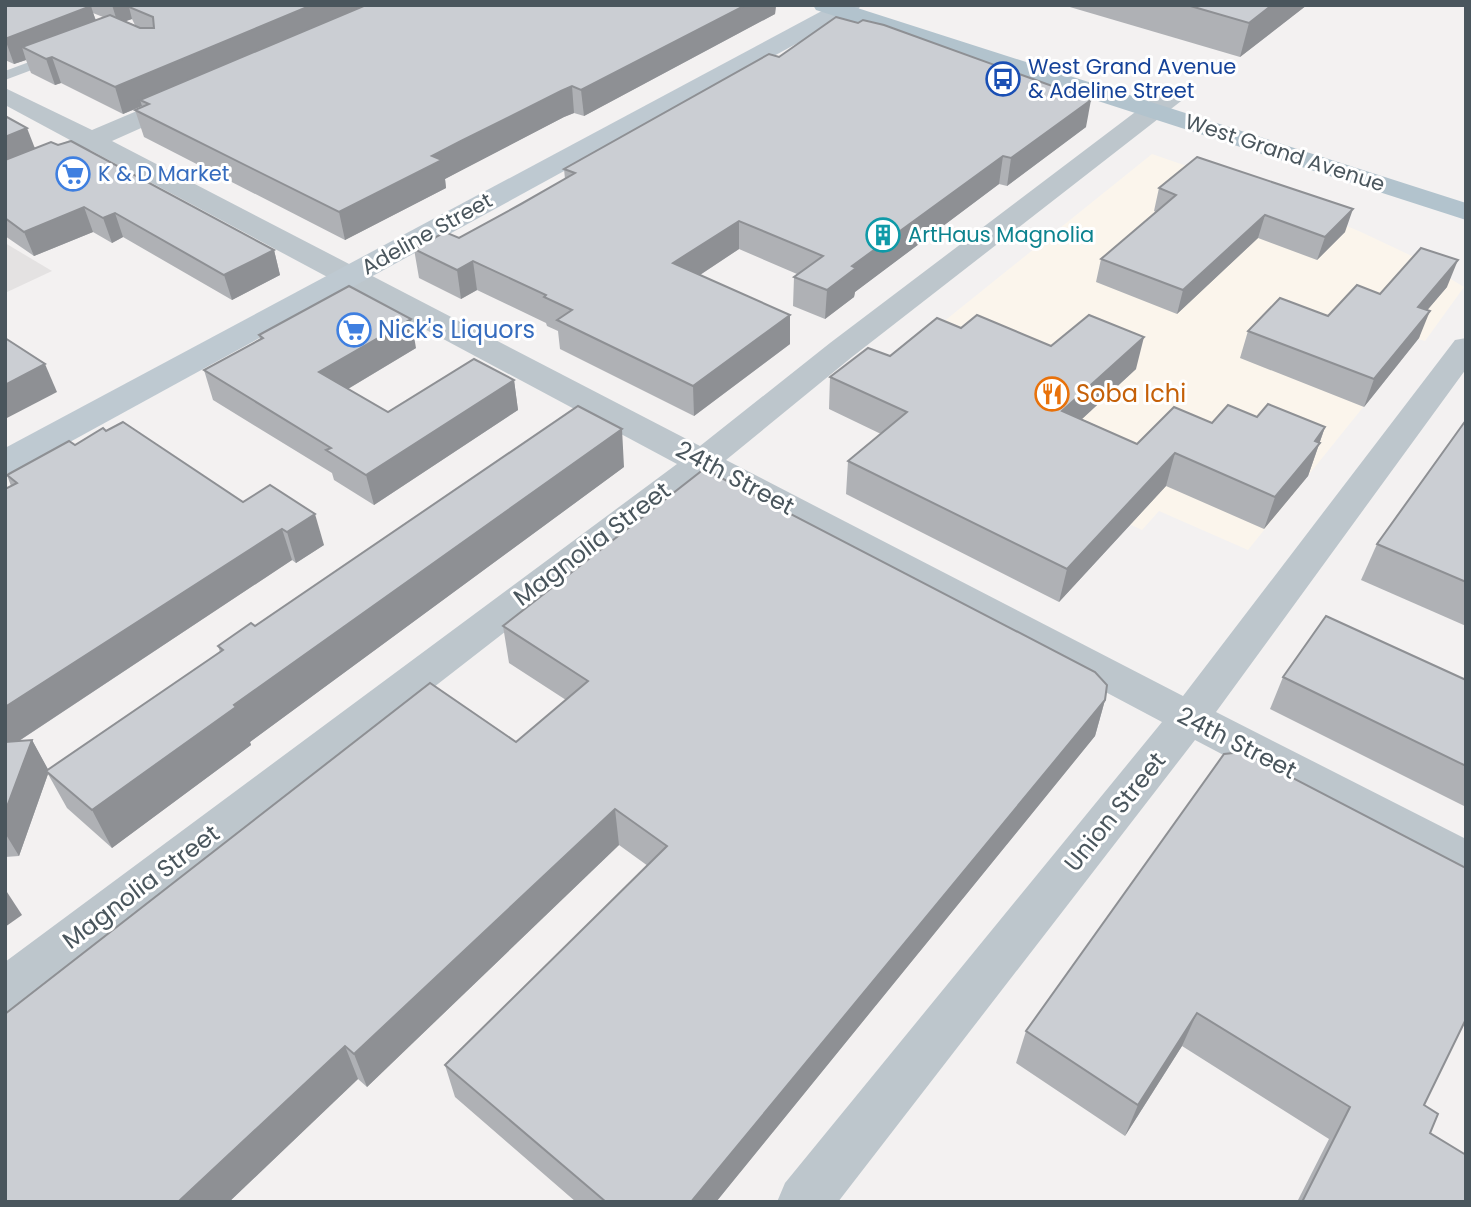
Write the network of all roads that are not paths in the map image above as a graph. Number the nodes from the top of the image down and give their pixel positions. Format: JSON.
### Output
{"nodes":[{"id":1,"x":892,"y":5,"type":"edge"},
{"id":2,"x":838,"y":7,"type":"edge"},
{"id":3,"x":73,"y":49,"type":"edge"},
{"id":4,"x":5,"y":76,"type":"edge"},
{"id":5,"x":204,"y":91,"type":"edge"},
{"id":6,"x":5,"y":95,"type":"edge"},
{"id":7,"x":1178,"y":102,"type":"junction"},
{"id":8,"x":91,"y":140,"type":"junction"},
{"id":9,"x":5,"y":177,"type":"edge"},
{"id":10,"x":1466,"y":212,"type":"edge"},
{"id":11,"x":349,"y":276,"type":"junction"},
{"id":12,"x":1466,"y":347,"type":"edge"},
{"id":13,"x":703,"y":461,"type":"junction"},
{"id":14,"x":5,"y":464,"type":"edge"},
{"id":15,"x":1189,"y":718,"type":"junction"},
{"id":16,"x":1466,"y":861,"type":"edge"},
{"id":17,"x":5,"y":991,"type":"edge"},
{"id":18,"x":804,"y":1202,"type":"edge"}],
"edges":[{"from":1,"to":7,"type":"main road","name":"West Grand Avenue"},
{"from":2,"to":7,"type":"main road","name":"West Grand Avenue"},
{"from":2,"to":11,"type":"main road","name":"Adeline Street"},
{"from":3,"to":4,"type":"lane"},
{"from":5,"to":8,"type":"street"},
{"from":6,"to":8,"type":"street","name":"24th Street"},
{"from":7,"to":10,"type":"main road","name":"West Grand Avenue"},
{"from":7,"to":13,"type":"street","name":"Magnolia Street"},
{"from":8,"to":9,"type":"street"},
{"from":8,"to":11,"type":"street","name":"24th Street"},
{"from":11,"to":13,"type":"street","name":"24th Street"},
{"from":11,"to":14,"type":"main road","name":"Adeline Street"},
{"from":12,"to":15,"type":"street","name":"Union Street"},
{"from":13,"to":15,"type":"street","name":"24th Street"},
{"from":13,"to":17,"type":"street","name":"Magnolia Street"},
{"from":15,"to":16,"type":"street","name":"24th Street"},
{"from":15,"to":18,"type":"street","name":"Union Street"}]}
